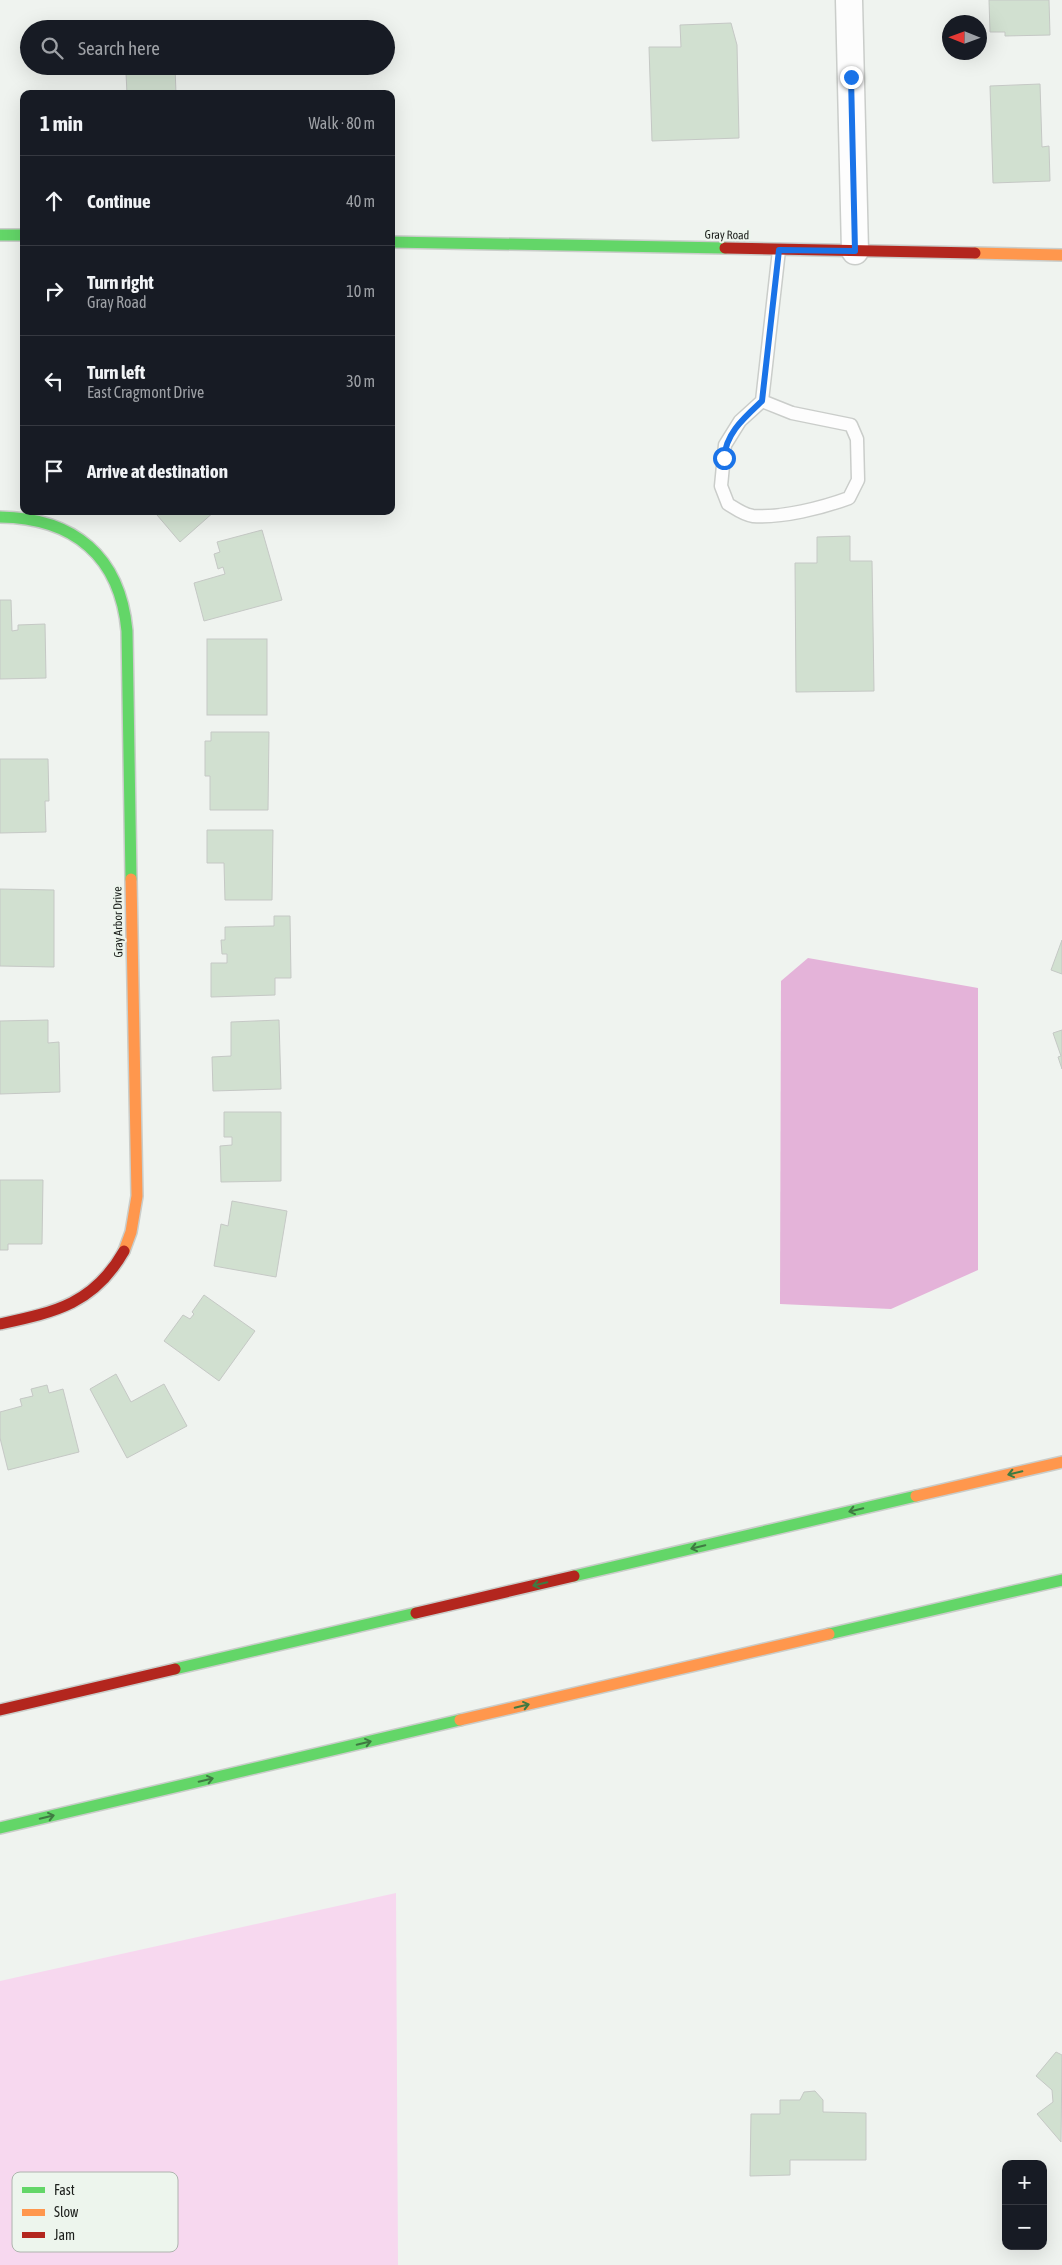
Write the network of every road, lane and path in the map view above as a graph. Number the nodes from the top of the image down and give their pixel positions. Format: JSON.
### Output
{"nodes":[{"id":1,"x":849,"y":0,"type":"edge"},
{"id":2,"x":0,"y":235,"type":"edge"},
{"id":3,"x":20,"y":235,"type":"edge"},
{"id":4,"x":395,"y":242,"type":"edge"},
{"id":5,"x":779,"y":250,"type":"junction"},
{"id":6,"x":855,"y":251,"type":"junction"},
{"id":7,"x":1062,"y":255,"type":"edge"},
{"id":8,"x":762,"y":401,"type":"junction"},
{"id":9,"x":0,"y":517,"type":"edge"},
{"id":10,"x":0,"y":1324,"type":"edge"},
{"id":11,"x":1062,"y":1462,"type":"edge"},
{"id":12,"x":1062,"y":1580,"type":"edge"},
{"id":13,"x":0,"y":1710,"type":"edge"},
{"id":14,"x":0,"y":1828,"type":"edge"}],
"edges":[{"from":1,"to":6,"type":"street"},
{"from":2,"to":3,"type":"main road"},
{"from":4,"to":5,"type":"main road","name":"Gray Road"},
{"from":5,"to":6,"type":"main road","name":"Gray Road"},
{"from":5,"to":8,"type":"lane"},
{"from":6,"to":7,"type":"main road","name":"Gray Road"},
{"from":8,"to":8,"type":"lane"},
{"from":9,"to":10,"type":"main road","name":"Gray Arbor Drive"},
{"from":11,"to":13,"type":"main road","one_way":true},
{"from":14,"to":12,"type":"main road","one_way":true}]}
